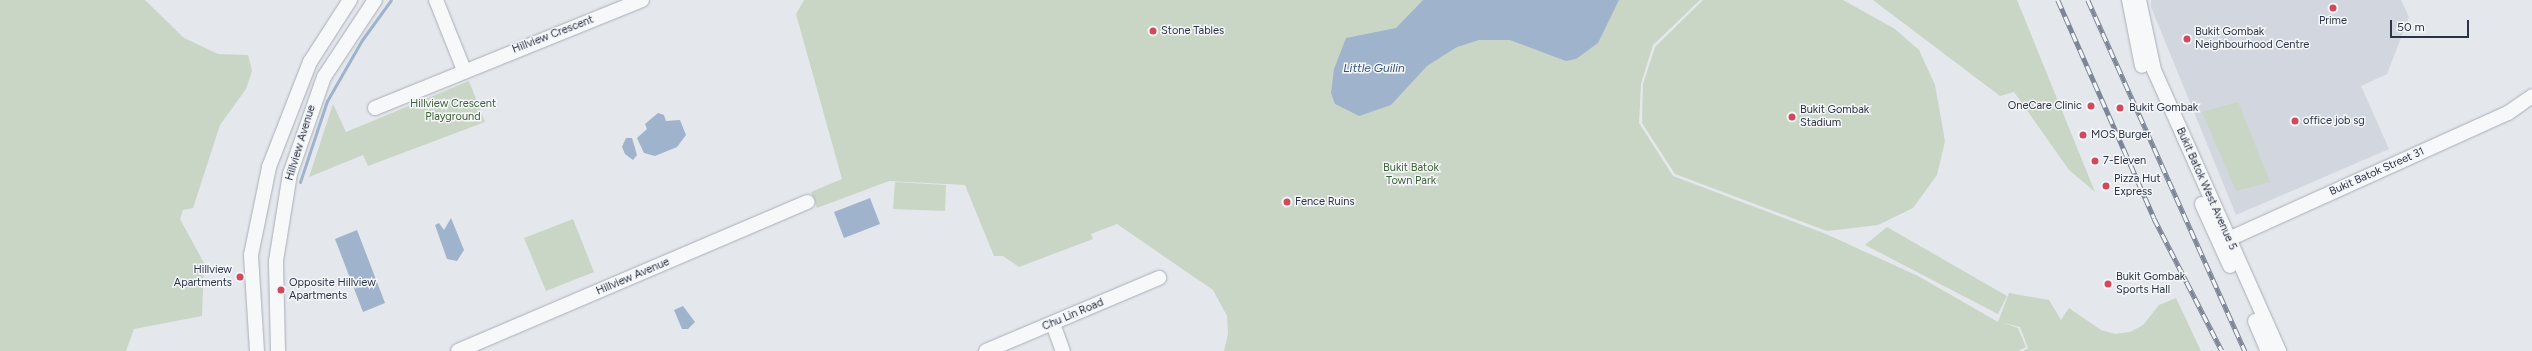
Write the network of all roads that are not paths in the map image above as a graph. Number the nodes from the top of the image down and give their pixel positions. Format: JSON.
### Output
{"nodes":[{"id":1,"x":350,"y":0,"type":"edge"},
{"id":2,"x":375,"y":0,"type":"edge"},
{"id":3,"x":436,"y":0,"type":"edge"},
{"id":4,"x":642,"y":0,"type":"edge"},
{"id":5,"x":2129,"y":0,"type":"edge"},
{"id":6,"x":2139,"y":0,"type":"edge"},
{"id":7,"x":464,"y":70,"type":"junction"},
{"id":8,"x":2532,"y":96,"type":"edge"},
{"id":9,"x":374,"y":108,"type":"dead end"},
{"id":10,"x":808,"y":202,"type":"dead end"},
{"id":11,"x":2224,"y":241,"type":"junction"},
{"id":12,"x":1159,"y":278,"type":"dead end"},
{"id":13,"x":1053,"y":324,"type":"junction"},
{"id":14,"x":257,"y":351,"type":"edge"},
{"id":15,"x":278,"y":351,"type":"edge"},
{"id":16,"x":458,"y":351,"type":"edge"},
{"id":17,"x":986,"y":351,"type":"edge"},
{"id":18,"x":1063,"y":351,"type":"edge"},
{"id":19,"x":2268,"y":351,"type":"edge"},
{"id":20,"x":2279,"y":351,"type":"edge"}],
"edges":[{"from":1,"to":14,"type":"street","name":"Hillview Avenue"},
{"from":2,"to":15,"type":"street","name":"Hillview Avenue"},
{"from":3,"to":7,"type":"street"},
{"from":4,"to":7,"type":"street","name":"Hillview Crescent"},
{"from":5,"to":11,"type":"street","name":"Bukit Batok West Avenue 5"},
{"from":6,"to":11,"type":"street","name":"Bukit Batok West Avenue 5"},
{"from":7,"to":9,"type":"street","name":"Hillview Crescent"},
{"from":8,"to":11,"type":"street","name":"Bukit Batok Street 31"},
{"from":10,"to":16,"type":"street","name":"Hillview Avenue"},
{"from":11,"to":19,"type":"street","name":"Bukit Batok West Avenue 5"},
{"from":11,"to":20,"type":"street","name":"Bukit Batok West Avenue 5"},
{"from":12,"to":13,"type":"street","name":"Chu Lin Road"},
{"from":13,"to":17,"type":"street","name":"Chu Lin Road"},
{"from":13,"to":18,"type":"street"}]}
